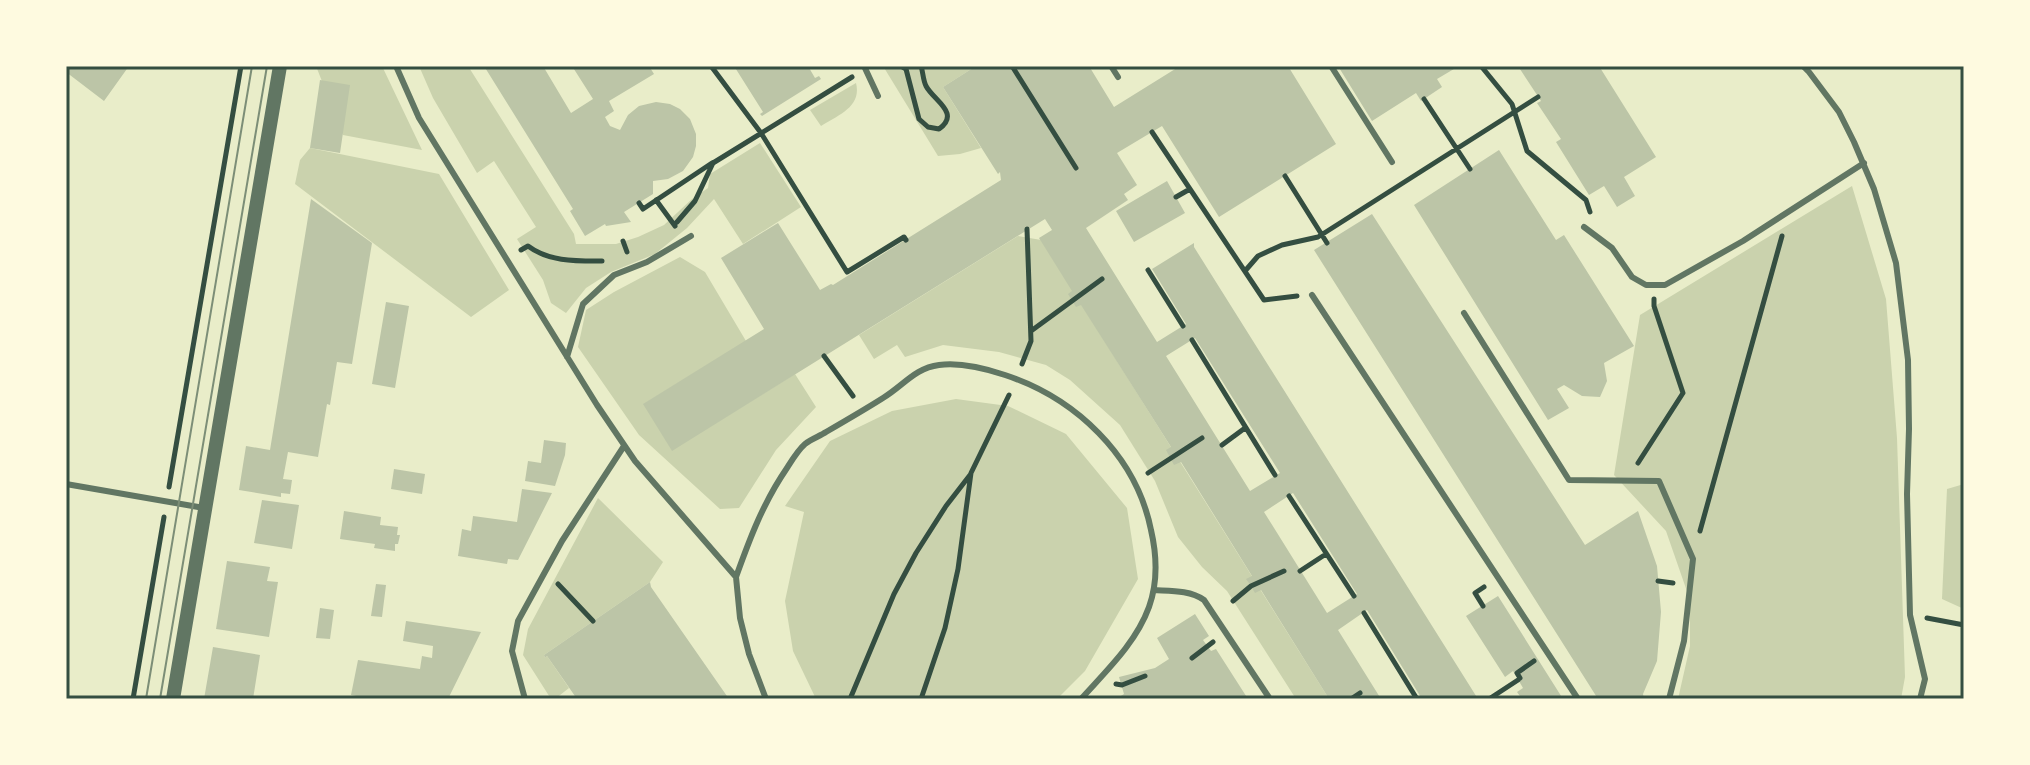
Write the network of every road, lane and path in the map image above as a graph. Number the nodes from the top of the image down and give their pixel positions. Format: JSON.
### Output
{"nodes":[{"id":1,"x":241,"y":66,"type":"edge"},
{"id":2,"x":280,"y":66,"type":"edge"},
{"id":3,"x":396,"y":66,"type":"edge"},
{"id":4,"x":711,"y":66,"type":"edge"},
{"id":5,"x":901,"y":66,"type":"edge"},
{"id":6,"x":921,"y":66,"type":"edge"},
{"id":7,"x":1012,"y":66,"type":"edge"},
{"id":8,"x":1111,"y":66,"type":"edge"},
{"id":9,"x":1331,"y":66,"type":"edge"},
{"id":10,"x":1481,"y":66,"type":"edge"},
{"id":11,"x":1803,"y":66,"type":"edge"},
{"id":12,"x":865,"y":67,"type":"edge"},
{"id":13,"x":1118,"y":77,"type":"dead end"},
{"id":14,"x":878,"y":96,"type":"dead end"},
{"id":15,"x":1538,"y":97,"type":"dead end"},
{"id":16,"x":1424,"y":99,"type":"dead end"},
{"id":17,"x":1515,"y":113,"type":"junction"},
{"id":18,"x":1152,"y":132,"type":"dead end"},
{"id":19,"x":761,"y":133,"type":"junction"},
{"id":20,"x":1457,"y":149,"type":"junction"},
{"id":21,"x":1392,"y":162,"type":"dead end"},
{"id":22,"x":713,"y":163,"type":"junction"},
{"id":23,"x":1864,"y":163,"type":"junction"},
{"id":24,"x":1076,"y":168,"type":"dead end"},
{"id":25,"x":1470,"y":169,"type":"dead end"},
{"id":26,"x":1285,"y":176,"type":"dead end"},
{"id":27,"x":1190,"y":189,"type":"junction"},
{"id":28,"x":1176,"y":197,"type":"dead end"},
{"id":29,"x":656,"y":200,"type":"junction"},
{"id":30,"x":639,"y":203,"type":"dead end"},
{"id":31,"x":1789,"y":210,"type":"junction"},
{"id":32,"x":674,"y":225,"type":"junction"},
{"id":33,"x":1584,"y":227,"type":"dead end"},
{"id":34,"x":1027,"y":229,"type":"dead end"},
{"id":35,"x":668,"y":232,"type":"dead end"},
{"id":36,"x":1321,"y":235,"type":"junction"},
{"id":37,"x":691,"y":236,"type":"dead end"},
{"id":38,"x":1598,"y":238,"type":"junction"},
{"id":39,"x":906,"y":240,"type":"dead end"},
{"id":40,"x":1327,"y":243,"type":"dead end"},
{"id":41,"x":632,"y":255,"type":"dead end"},
{"id":42,"x":507,"y":260,"type":"junction"},
{"id":43,"x":1148,"y":270,"type":"dead end"},
{"id":44,"x":1245,"y":271,"type":"junction"},
{"id":45,"x":1102,"y":279,"type":"dead end"},
{"id":46,"x":1653,"y":285,"type":"junction"},
{"id":47,"x":1312,"y":295,"type":"joint"},
{"id":48,"x":1464,"y":313,"type":"dead end"},
{"id":49,"x":1183,"y":326,"type":"dead end"},
{"id":50,"x":1031,"y":332,"type":"junction"},
{"id":51,"x":1192,"y":340,"type":"dead end"},
{"id":52,"x":824,"y":356,"type":"dead end"},
{"id":53,"x":567,"y":357,"type":"junction"},
{"id":54,"x":1017,"y":379,"type":"junction"},
{"id":55,"x":863,"y":410,"type":"junction"},
{"id":56,"x":1245,"y":428,"type":"junction"},
{"id":57,"x":1202,"y":438,"type":"dead end"},
{"id":58,"x":1222,"y":445,"type":"dead end"},
{"id":59,"x":624,"y":446,"type":"junction"},
{"id":60,"x":971,"y":473,"type":"junction"},
{"id":61,"x":1275,"y":475,"type":"dead end"},
{"id":62,"x":1134,"y":481,"type":"junction"},
{"id":63,"x":1626,"y":481,"type":"junction"},
{"id":64,"x":66,"y":484,"type":"edge"},
{"id":65,"x":1289,"y":496,"type":"dead end"},
{"id":66,"x":166,"y":501,"type":"junction"},
{"id":67,"x":205,"y":508,"type":"junction"},
{"id":68,"x":1326,"y":554,"type":"junction"},
{"id":69,"x":1693,"y":559,"type":"junction"},
{"id":70,"x":546,"y":571,"type":"junction"},
{"id":71,"x":1284,"y":571,"type":"dead end"},
{"id":72,"x":1300,"y":571,"type":"dead end"},
{"id":73,"x":736,"y":577,"type":"junction"},
{"id":74,"x":1154,"y":590,"type":"junction"},
{"id":75,"x":1354,"y":596,"type":"dead end"},
{"id":76,"x":1233,"y":601,"type":"dead end"},
{"id":77,"x":1364,"y":613,"type":"dead end"},
{"id":78,"x":1910,"y":615,"type":"junction"},
{"id":79,"x":593,"y":621,"type":"dead end"},
{"id":80,"x":1964,"y":625,"type":"edge"},
{"id":81,"x":1207,"y":646,"type":"dead end"},
{"id":82,"x":1192,"y":658,"type":"dead end"},
{"id":83,"x":1145,"y":676,"type":"dead end"},
{"id":84,"x":1519,"y":677,"type":"dead end"},
{"id":85,"x":1122,"y":685,"type":"dead end"},
{"id":86,"x":1360,"y":693,"type":"dead end"},
{"id":87,"x":133,"y":699,"type":"edge"},
{"id":88,"x":173,"y":699,"type":"edge"},
{"id":89,"x":525,"y":699,"type":"edge"},
{"id":90,"x":766,"y":699,"type":"edge"},
{"id":91,"x":850,"y":699,"type":"edge"},
{"id":92,"x":921,"y":699,"type":"edge"},
{"id":93,"x":1081,"y":699,"type":"edge"},
{"id":94,"x":1270,"y":699,"type":"edge"},
{"id":95,"x":1351,"y":699,"type":"edge"},
{"id":96,"x":1417,"y":699,"type":"edge"},
{"id":97,"x":1489,"y":699,"type":"edge"},
{"id":98,"x":1578,"y":699,"type":"edge"},
{"id":99,"x":1669,"y":699,"type":"edge"},
{"id":100,"x":1920,"y":699,"type":"edge"}],
"edges":[{"from":1,"to":66,"type":"path"},
{"from":2,"to":67,"type":"street"},
{"from":3,"to":42,"type":"lane"},
{"from":4,"to":19,"type":"path"},
{"from":5,"to":6,"type":"path"},
{"from":7,"to":24,"type":"path"},
{"from":8,"to":13,"type":"lane"},
{"from":9,"to":21,"type":"lane"},
{"from":10,"to":17,"type":"path"},
{"from":11,"to":23,"type":"lane"},
{"from":12,"to":14,"type":"lane"},
{"from":12,"to":19,"type":"path"},
{"from":15,"to":17,"type":"path"},
{"from":16,"to":20,"type":"path"},
{"from":17,"to":20,"type":"path"},
{"from":17,"to":38,"type":"path"},
{"from":18,"to":27,"type":"path"},
{"from":19,"to":22,"type":"path"},
{"from":19,"to":39,"type":"path"},
{"from":20,"to":25,"type":"path"},
{"from":20,"to":36,"type":"path"},
{"from":22,"to":29,"type":"path"},
{"from":22,"to":32,"type":"path"},
{"from":23,"to":31,"type":"lane"},
{"from":23,"to":78,"type":"lane"},
{"from":26,"to":36,"type":"path"},
{"from":27,"to":28,"type":"path"},
{"from":27,"to":44,"type":"path"},
{"from":29,"to":30,"type":"path"},
{"from":29,"to":32,"type":"path"},
{"from":31,"to":46,"type":"lane"},
{"from":31,"to":69,"type":"path"},
{"from":32,"to":35,"type":"path"},
{"from":33,"to":38,"type":"lane"},
{"from":34,"to":50,"type":"path"},
{"from":36,"to":40,"type":"path"},
{"from":36,"to":44,"type":"path"},
{"from":37,"to":53,"type":"lane"},
{"from":38,"to":46,"type":"lane"},
{"from":41,"to":42,"type":"path"},
{"from":42,"to":53,"type":"lane"},
{"from":43,"to":49,"type":"path"},
{"from":44,"to":47,"type":"path"},
{"from":45,"to":50,"type":"path"},
{"from":46,"to":63,"type":"path"},
{"from":47,"to":98,"type":"lane"},
{"from":48,"to":63,"type":"lane"},
{"from":50,"to":54,"type":"path"},
{"from":51,"to":56,"type":"path"},
{"from":52,"to":55,"type":"path"},
{"from":53,"to":59,"type":"lane"},
{"from":54,"to":55,"type":"lane"},
{"from":54,"to":60,"type":"path"},
{"from":54,"to":62,"type":"lane"},
{"from":55,"to":73,"type":"lane"},
{"from":56,"to":58,"type":"path"},
{"from":56,"to":61,"type":"path"},
{"from":57,"to":62,"type":"path"},
{"from":59,"to":70,"type":"lane"},
{"from":59,"to":73,"type":"lane"},
{"from":60,"to":91,"type":"path"},
{"from":60,"to":92,"type":"path"},
{"from":62,"to":74,"type":"lane"},
{"from":63,"to":69,"type":"lane"},
{"from":64,"to":66,"type":"lane"},
{"from":65,"to":68,"type":"path"},
{"from":66,"to":67,"type":"lane"},
{"from":66,"to":87,"type":"path"},
{"from":67,"to":88,"type":"street"},
{"from":68,"to":72,"type":"path"},
{"from":68,"to":75,"type":"path"},
{"from":69,"to":99,"type":"lane"},
{"from":70,"to":79,"type":"path"},
{"from":70,"to":89,"type":"lane"},
{"from":71,"to":76,"type":"path"},
{"from":73,"to":90,"type":"lane"},
{"from":74,"to":93,"type":"lane"},
{"from":74,"to":94,"type":"lane"},
{"from":77,"to":96,"type":"path"},
{"from":78,"to":80,"type":"path"},
{"from":78,"to":100,"type":"lane"},
{"from":81,"to":82,"type":"path"},
{"from":83,"to":85,"type":"path"},
{"from":84,"to":97,"type":"path"},
{"from":86,"to":95,"type":"path"}]}
